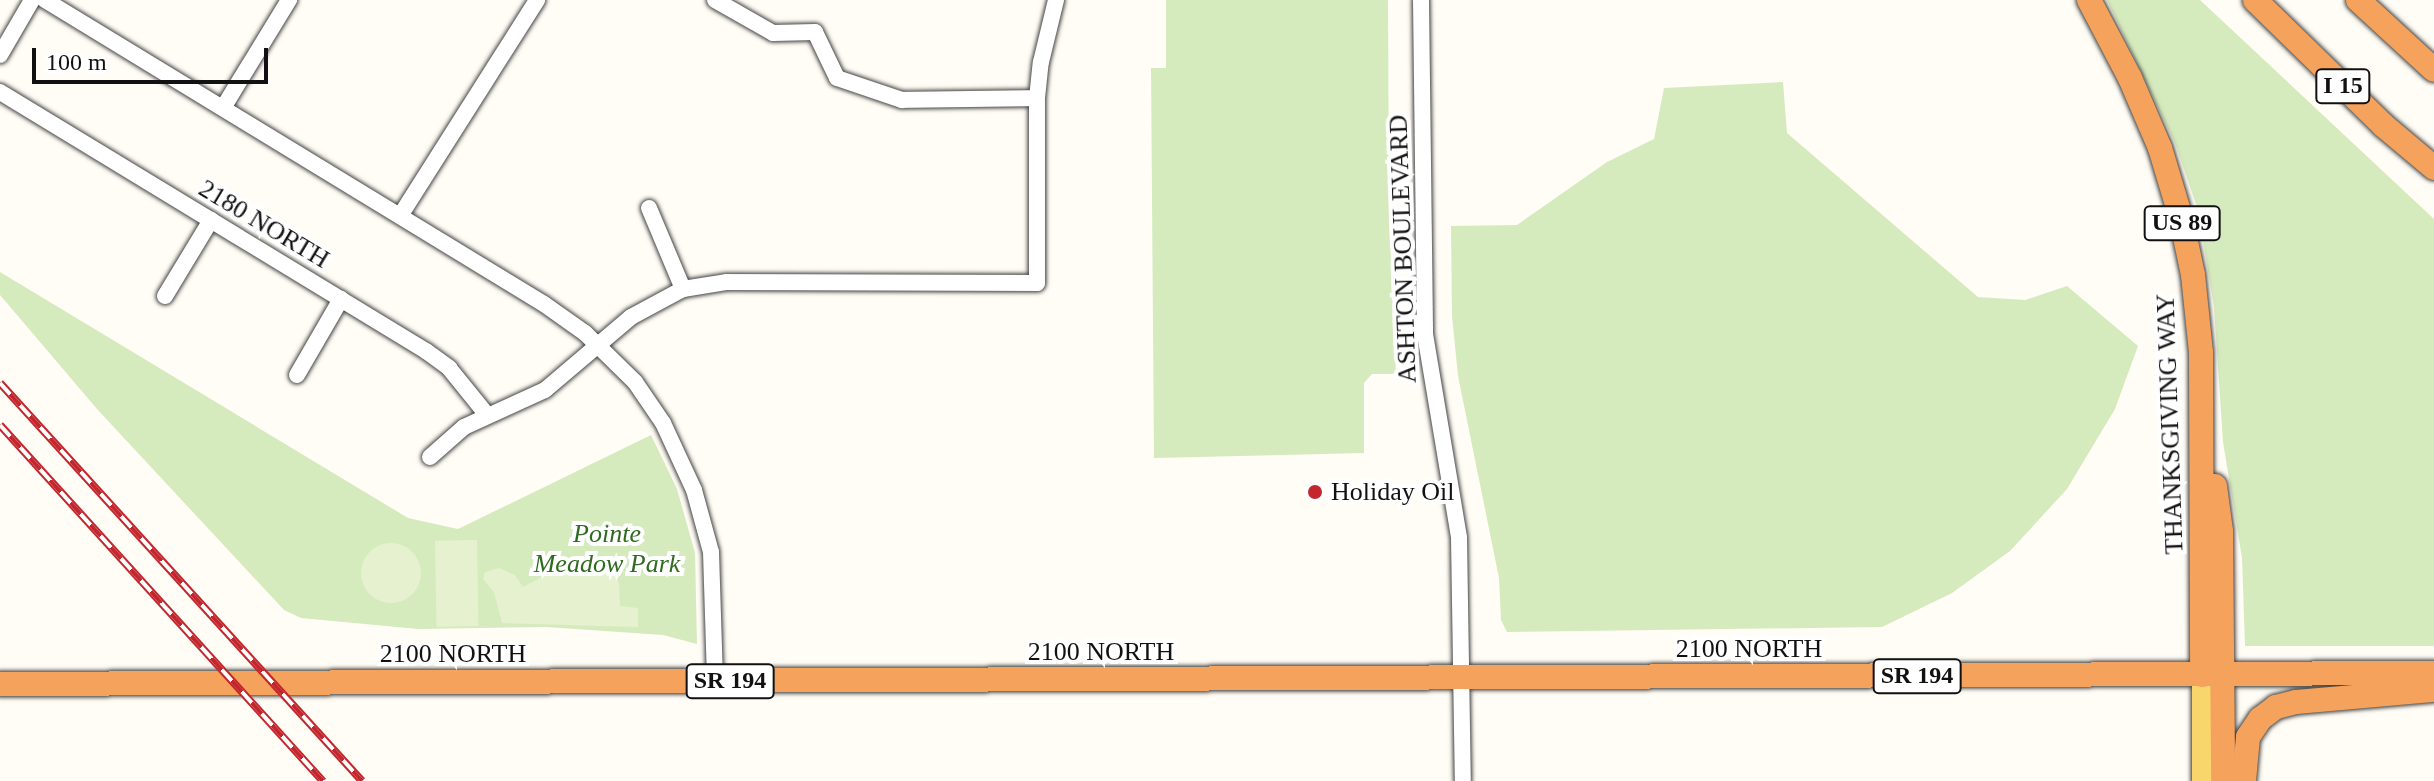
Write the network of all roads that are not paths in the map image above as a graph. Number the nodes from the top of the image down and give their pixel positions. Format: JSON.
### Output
{"nodes":[{"id":1,"x":32,"y":0,"type":"edge"},
{"id":2,"x":45,"y":0,"type":"edge"},
{"id":3,"x":289,"y":0,"type":"edge"},
{"id":4,"x":537,"y":0,"type":"edge"},
{"id":5,"x":715,"y":0,"type":"edge"},
{"id":6,"x":1056,"y":0,"type":"edge"},
{"id":7,"x":1421,"y":0,"type":"edge"},
{"id":8,"x":2089,"y":0,"type":"edge"},
{"id":9,"x":2255,"y":0,"type":"edge"},
{"id":10,"x":2358,"y":0,"type":"edge"},
{"id":11,"x":0,"y":55,"type":"edge"},
{"id":12,"x":2434,"y":70,"type":"edge"},
{"id":13,"x":0,"y":92,"type":"edge"},
{"id":14,"x":1037,"y":98,"type":"junction"},
{"id":15,"x":223,"y":108,"type":"junction"},
{"id":16,"x":2434,"y":168,"type":"edge"},
{"id":17,"x":649,"y":208,"type":"dead end"},
{"id":18,"x":400,"y":216,"type":"junction"},
{"id":19,"x":211,"y":220,"type":"junction"},
{"id":20,"x":683,"y":289,"type":"junction"},
{"id":21,"x":165,"y":296,"type":"dead end"},
{"id":22,"x":341,"y":299,"type":"junction"},
{"id":23,"x":598,"y":345,"type":"junction"},
{"id":24,"x":297,"y":375,"type":"dead end"},
{"id":25,"x":487,"y":415,"type":"junction"},
{"id":26,"x":430,"y":457,"type":"dead end"},
{"id":27,"x":2434,"y":673,"type":"edge"},
{"id":28,"x":2212,"y":675,"type":"junction"},
{"id":29,"x":1461,"y":678,"type":"junction"},
{"id":30,"x":715,"y":681,"type":"junction"},
{"id":31,"x":0,"y":684,"type":"edge"},
{"id":32,"x":2434,"y":690,"type":"edge"},
{"id":33,"x":1463,"y":781,"type":"edge"},
{"id":34,"x":2202,"y":781,"type":"edge"},
{"id":35,"x":2223,"y":781,"type":"edge"},
{"id":36,"x":2244,"y":781,"type":"edge"}],
"edges":[{"from":1,"to":11,"type":"street"},
{"from":2,"to":15,"type":"street"},
{"from":3,"to":15,"type":"street"},
{"from":4,"to":18,"type":"street"},
{"from":5,"to":14,"type":"street"},
{"from":6,"to":14,"type":"street"},
{"from":7,"to":29,"type":"street","name":"ASHTON BOULEVARD"},
{"from":8,"to":28,"type":"highway","name":"THANKSGIVING WAY","number":"US 89"},
{"from":9,"to":16,"type":"highway","number":"I 15"},
{"from":10,"to":12,"type":"highway"},
{"from":13,"to":19,"type":"street","name":"2180 NORTH"},
{"from":14,"to":20,"type":"street"},
{"from":15,"to":18,"type":"street"},
{"from":17,"to":20,"type":"street"},
{"from":18,"to":23,"type":"street"},
{"from":19,"to":21,"type":"street"},
{"from":19,"to":22,"type":"street","name":"2180 NORTH"},
{"from":20,"to":23,"type":"street"},
{"from":22,"to":24,"type":"street"},
{"from":22,"to":25,"type":"street","name":"2180 NORTH"},
{"from":23,"to":25,"type":"street"},
{"from":23,"to":30,"type":"street"},
{"from":25,"to":26,"type":"street"},
{"from":27,"to":28,"type":"highway","name":"2100 NORTH","number":"SR 194"},
{"from":28,"to":29,"type":"highway","name":"2100 NORTH","number":"SR 194"},
{"from":28,"to":34,"type":"main road"},
{"from":28,"to":35,"type":"highway","name":"THANKSGIVING WAY"},
{"from":29,"to":30,"type":"highway","name":"2100 NORTH","number":"SR 194"},
{"from":29,"to":33,"type":"street","name":"ASHTON BOULEVARD"},
{"from":30,"to":31,"type":"highway","name":"2100 NORTH","number":"SR 194"},
{"from":32,"to":36,"type":"highway"}]}
